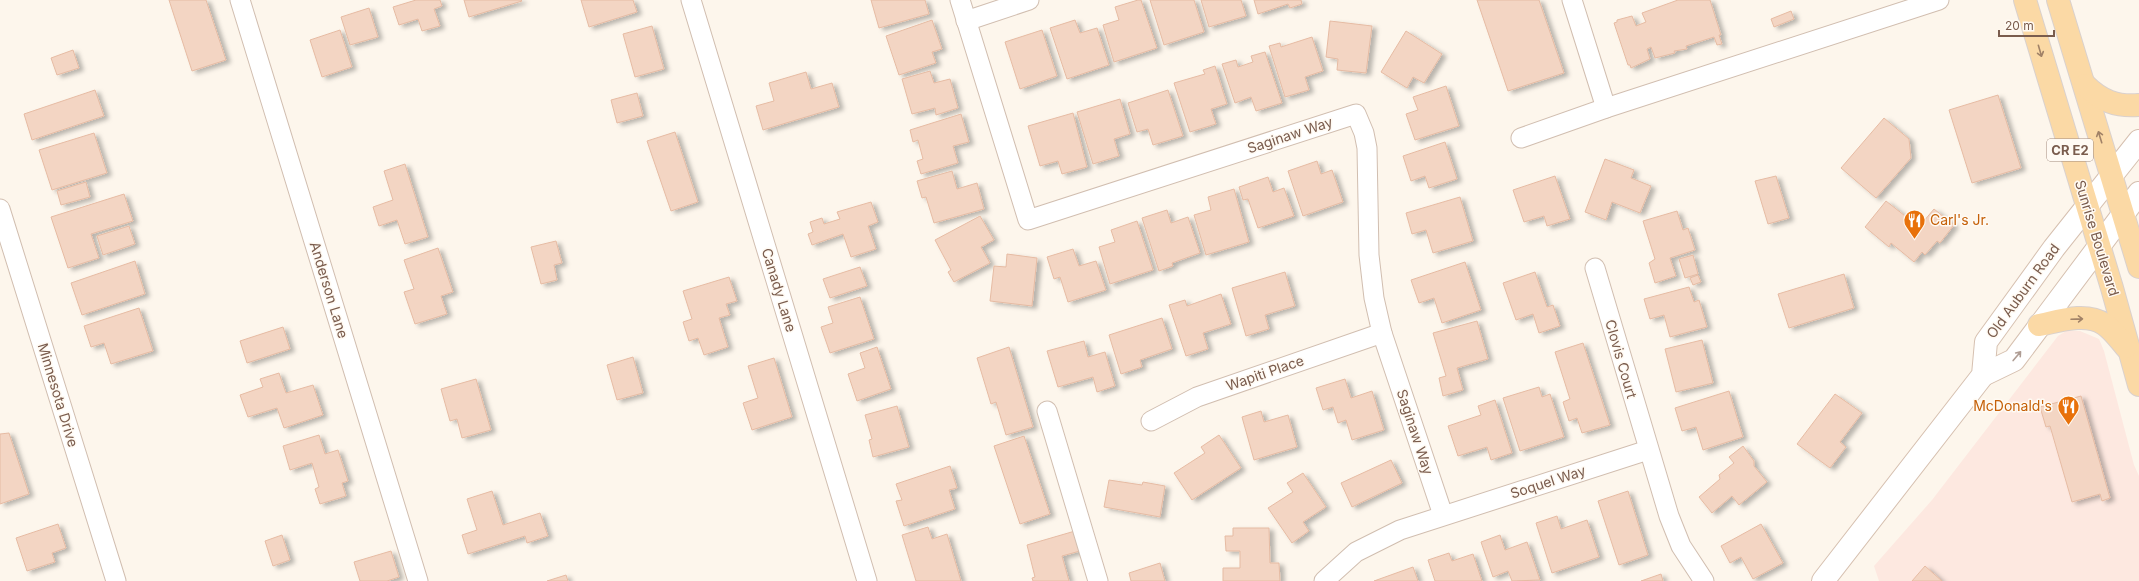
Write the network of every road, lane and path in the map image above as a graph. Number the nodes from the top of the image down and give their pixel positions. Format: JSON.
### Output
{"nodes":[{"id":1,"x":240,"y":0,"type":"edge"},
{"id":2,"x":690,"y":0,"type":"edge"},
{"id":3,"x":960,"y":0,"type":"edge"},
{"id":4,"x":1029,"y":0,"type":"edge"},
{"id":5,"x":1572,"y":0,"type":"edge"},
{"id":6,"x":1939,"y":0,"type":"edge"},
{"id":7,"x":2025,"y":0,"type":"edge"},
{"id":8,"x":2058,"y":0,"type":"edge"},
{"id":9,"x":966,"y":21,"type":"junction"},
{"id":10,"x":2084,"y":85,"type":"junction"},
{"id":11,"x":2139,"y":105,"type":"edge"},
{"id":12,"x":1606,"y":108,"type":"junction"},
{"id":13,"x":1521,"y":138,"type":"dead end"},
{"id":14,"x":2139,"y":141,"type":"edge"},
{"id":15,"x":2112,"y":174,"type":"junction"},
{"id":16,"x":2139,"y":193,"type":"edge"},
{"id":17,"x":2087,"y":207,"type":"junction"},
{"id":18,"x":0,"y":209,"type":"edge"},
{"id":19,"x":2124,"y":213,"type":"junction"},
{"id":20,"x":2099,"y":245,"type":"junction"},
{"id":21,"x":2139,"y":267,"type":"edge"},
{"id":22,"x":1595,"y":268,"type":"dead end"},
{"id":23,"x":2039,"y":326,"type":"junction"},
{"id":24,"x":1382,"y":333,"type":"junction"},
{"id":25,"x":2130,"y":351,"type":"junction"},
{"id":26,"x":1983,"y":375,"type":"junction"},
{"id":27,"x":2139,"y":385,"type":"edge"},
{"id":28,"x":1046,"y":411,"type":"dead end"},
{"id":29,"x":1151,"y":421,"type":"dead end"},
{"id":30,"x":1648,"y":450,"type":"junction"},
{"id":31,"x":1443,"y":515,"type":"junction"},
{"id":32,"x":116,"y":581,"type":"edge"},
{"id":33,"x":418,"y":581,"type":"edge"},
{"id":34,"x":867,"y":581,"type":"edge"},
{"id":35,"x":1098,"y":581,"type":"edge"},
{"id":36,"x":1324,"y":581,"type":"edge"},
{"id":37,"x":1704,"y":581,"type":"edge"},
{"id":38,"x":1824,"y":581,"type":"edge"}],
"edges":[{"from":1,"to":33,"type":"street","name":"Anderson Lane"},
{"from":2,"to":34,"type":"street","name":"Canady Lane"},
{"from":3,"to":9,"type":"street"},
{"from":4,"to":9,"type":"street"},
{"from":5,"to":12,"type":"street"},
{"from":6,"to":12,"type":"street"},
{"from":7,"to":17,"type":"main road","name":"Sunrise Boulevard","number":"CR E2","one_way":true},
{"from":8,"to":10,"type":"main road","number":"CR E2"},
{"from":9,"to":24,"type":"street","name":"Saginaw Way"},
{"from":10,"to":11,"type":"main road"},
{"from":15,"to":10,"type":"main road","number":"CR E2","one_way":true},
{"from":12,"to":13,"type":"street"},
{"from":14,"to":15,"type":"main road","name":"Old Auburn Road"},
{"from":15,"to":17,"type":"main road","name":"Old Auburn Road"},
{"from":15,"to":19,"type":"main road","number":"CR E2"},
{"from":16,"to":19,"type":"main road"},
{"from":17,"to":20,"type":"main road","name":"Sunrise Boulevard","number":"CR E2"},
{"from":17,"to":26,"type":"main road","name":"Old Auburn Road"},
{"from":18,"to":32,"type":"street","name":"Minnesota Drive"},
{"from":19,"to":20,"type":"main road"},
{"from":19,"to":21,"type":"main road","number":"CR E2"},
{"from":20,"to":23,"type":"main road"},
{"from":20,"to":25,"type":"main road","name":"Sunrise Boulevard","number":"CR E2"},
{"from":22,"to":30,"type":"street","name":"Clovis Court"},
{"from":23,"to":25,"type":"main road","one_way":true},
{"from":26,"to":23,"type":"main road","one_way":true},
{"from":24,"to":29,"type":"street","name":"Wapiti Place"},
{"from":24,"to":31,"type":"street","name":"Saginaw Way"},
{"from":25,"to":27,"type":"main road","name":"Sunrise Boulevard","number":"CR E2"},
{"from":26,"to":38,"type":"main road"},
{"from":28,"to":35,"type":"street"},
{"from":30,"to":31,"type":"street","name":"Soquel Way"},
{"from":30,"to":37,"type":"street"},
{"from":31,"to":36,"type":"street","name":"Soquel Way"}]}
